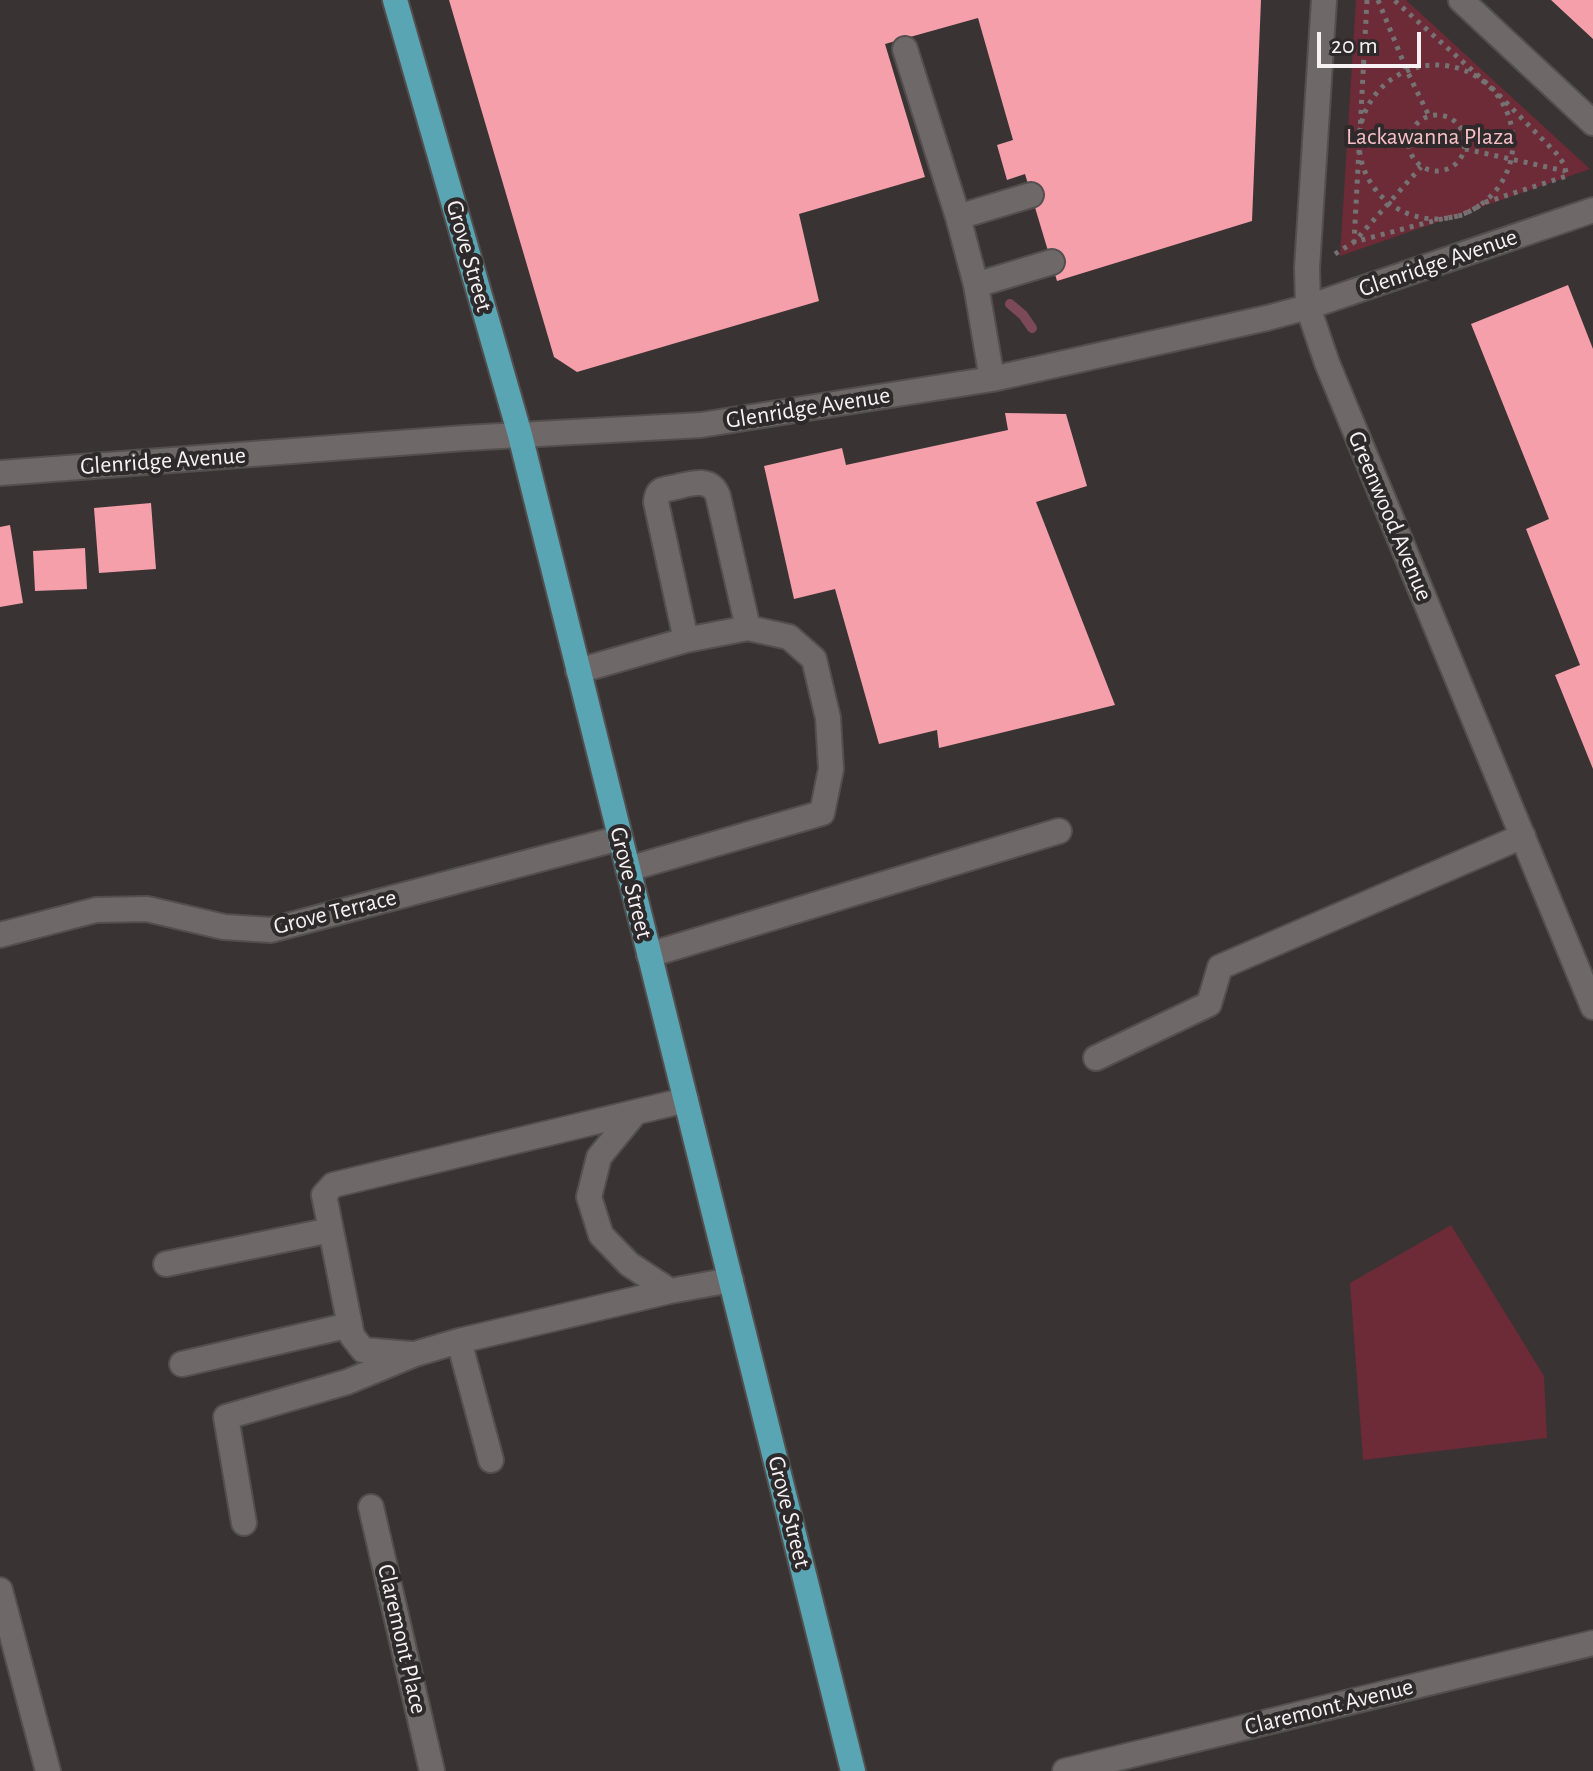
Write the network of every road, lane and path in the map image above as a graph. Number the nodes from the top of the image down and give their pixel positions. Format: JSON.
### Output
{"nodes":[{"id":1,"x":395,"y":0,"type":"edge"},
{"id":2,"x":1324,"y":0,"type":"edge"},
{"id":3,"x":1367,"y":0,"type":"edge"},
{"id":4,"x":1378,"y":0,"type":"edge"},
{"id":5,"x":1394,"y":0,"type":"edge"},
{"id":6,"x":1461,"y":0,"type":"edge"},
{"id":7,"x":905,"y":49,"type":"dead end"},
{"id":8,"x":1407,"y":71,"type":"junction"},
{"id":9,"x":1492,"y":88,"type":"junction"},
{"id":10,"x":1429,"y":116,"type":"junction"},
{"id":11,"x":1593,"y":123,"type":"edge"},
{"id":12,"x":1359,"y":135,"type":"junction"},
{"id":13,"x":1465,"y":149,"type":"junction"},
{"id":14,"x":1511,"y":160,"type":"junction"},
{"id":15,"x":1421,"y":167,"type":"junction"},
{"id":16,"x":1566,"y":171,"type":"junction"},
{"id":17,"x":1031,"y":195,"type":"dead end"},
{"id":18,"x":1389,"y":204,"type":"junction"},
{"id":19,"x":1593,"y":210,"type":"edge"},
{"id":20,"x":1463,"y":215,"type":"junction"},
{"id":21,"x":958,"y":217,"type":"junction"},
{"id":22,"x":1354,"y":242,"type":"junction"},
{"id":23,"x":1052,"y":262,"type":"dead end"},
{"id":24,"x":1307,"y":268,"type":"junction"},
{"id":25,"x":976,"y":285,"type":"junction"},
{"id":26,"x":1308,"y":307,"type":"junction"},
{"id":27,"x":992,"y":379,"type":"junction"},
{"id":28,"x":520,"y":435,"type":"junction"},
{"id":29,"x":0,"y":473,"type":"edge"},
{"id":30,"x":748,"y":628,"type":"junction"},
{"id":31,"x":686,"y":640,"type":"junction"},
{"id":32,"x":578,"y":671,"type":"junction"},
{"id":33,"x":1059,"y":831,"type":"dead end"},
{"id":34,"x":1523,"y":836,"type":"junction"},
{"id":35,"x":620,"y":838,"type":"junction"},
{"id":36,"x":628,"y":869,"type":"junction"},
{"id":37,"x":0,"y":935,"type":"edge"},
{"id":38,"x":649,"y":955,"type":"junction"},
{"id":39,"x":1591,"y":995,"type":"edge"},
{"id":40,"x":1096,"y":1058,"type":"dead end"},
{"id":41,"x":686,"y":1100,"type":"junction"},
{"id":42,"x":635,"y":1113,"type":"junction"},
{"id":43,"x":331,"y":1230,"type":"junction"},
{"id":44,"x":166,"y":1264,"type":"dead end"},
{"id":45,"x":731,"y":1280,"type":"junction"},
{"id":46,"x":670,"y":1291,"type":"junction"},
{"id":47,"x":350,"y":1325,"type":"junction"},
{"id":48,"x":459,"y":1341,"type":"junction"},
{"id":49,"x":415,"y":1354,"type":"junction"},
{"id":50,"x":182,"y":1364,"type":"dead end"},
{"id":51,"x":491,"y":1460,"type":"dead end"},
{"id":52,"x":371,"y":1507,"type":"dead end"},
{"id":53,"x":244,"y":1523,"type":"dead end"},
{"id":54,"x":0,"y":1590,"type":"edge"},
{"id":55,"x":1593,"y":1643,"type":"edge"},
{"id":56,"x":48,"y":1771,"type":"edge"},
{"id":57,"x":432,"y":1771,"type":"edge"},
{"id":58,"x":853,"y":1771,"type":"edge"},
{"id":59,"x":1065,"y":1771,"type":"edge"}],
"edges":[{"from":1,"to":28,"type":"main road","name":"Grove Street"},
{"from":2,"to":24,"type":"street","name":"Greenwood Avenue"},
{"from":3,"to":12,"type":"path"},
{"from":4,"to":8,"type":"path"},
{"from":5,"to":9,"type":"path"},
{"from":6,"to":11,"type":"street"},
{"from":7,"to":21,"type":"street"},
{"from":8,"to":9,"type":"path"},
{"from":8,"to":10,"type":"path"},
{"from":8,"to":12,"type":"path"},
{"from":9,"to":14,"type":"path"},
{"from":9,"to":16,"type":"path"},
{"from":10,"to":13,"type":"path"},
{"from":10,"to":15,"type":"path"},
{"from":12,"to":18,"type":"path"},
{"from":12,"to":22,"type":"path"},
{"from":13,"to":14,"type":"path"},
{"from":13,"to":15,"type":"path"},
{"from":14,"to":16,"type":"path"},
{"from":14,"to":20,"type":"path"},
{"from":15,"to":18,"type":"path"},
{"from":16,"to":20,"type":"path"},
{"from":17,"to":21,"type":"street"},
{"from":18,"to":20,"type":"path"},
{"from":18,"to":22,"type":"path"},
{"from":19,"to":26,"type":"street","name":"Glenridge Avenue"},
{"from":20,"to":22,"type":"path"},
{"from":21,"to":25,"type":"street"},
{"from":22,"to":24,"type":"path"},
{"from":23,"to":25,"type":"street"},
{"from":24,"to":26,"type":"street","name":"Greenwood Avenue"},
{"from":25,"to":27,"type":"street"},
{"from":26,"to":27,"type":"street","name":"Glenridge Avenue"},
{"from":26,"to":34,"type":"street","name":"Greenwood Avenue"},
{"from":27,"to":28,"type":"street","name":"Glenridge Avenue"},
{"from":28,"to":29,"type":"street","name":"Glenridge Avenue"},
{"from":28,"to":32,"type":"main road","name":"Grove Street"},
{"from":30,"to":31,"type":"street"},
{"from":30,"to":31,"type":"street"},
{"from":30,"to":36,"type":"street"},
{"from":31,"to":32,"type":"street"},
{"from":32,"to":35,"type":"main road","name":"Grove Street"},
{"from":33,"to":38,"type":"street"},
{"from":34,"to":39,"type":"street","name":"Greenwood Avenue"},
{"from":34,"to":40,"type":"street"},
{"from":35,"to":36,"type":"main road","name":"Grove Street"},
{"from":35,"to":37,"type":"street","name":"Grove Terrace"},
{"from":36,"to":38,"type":"main road","name":"Grove Street"},
{"from":38,"to":41,"type":"main road","name":"Grove Street"},
{"from":41,"to":42,"type":"street"},
{"from":41,"to":45,"type":"main road","name":"Grove Street"},
{"from":42,"to":43,"type":"street"},
{"from":42,"to":46,"type":"street"},
{"from":43,"to":44,"type":"street"},
{"from":43,"to":47,"type":"street"},
{"from":45,"to":46,"type":"street"},
{"from":45,"to":58,"type":"main road","name":"Grove Street"},
{"from":46,"to":48,"type":"street"},
{"from":47,"to":49,"type":"street"},
{"from":47,"to":50,"type":"street"},
{"from":48,"to":49,"type":"street"},
{"from":48,"to":51,"type":"street"},
{"from":49,"to":53,"type":"street"},
{"from":52,"to":57,"type":"street","name":"Claremont Place"},
{"from":54,"to":56,"type":"street"},
{"from":55,"to":59,"type":"street","name":"Claremont Avenue"}]}
